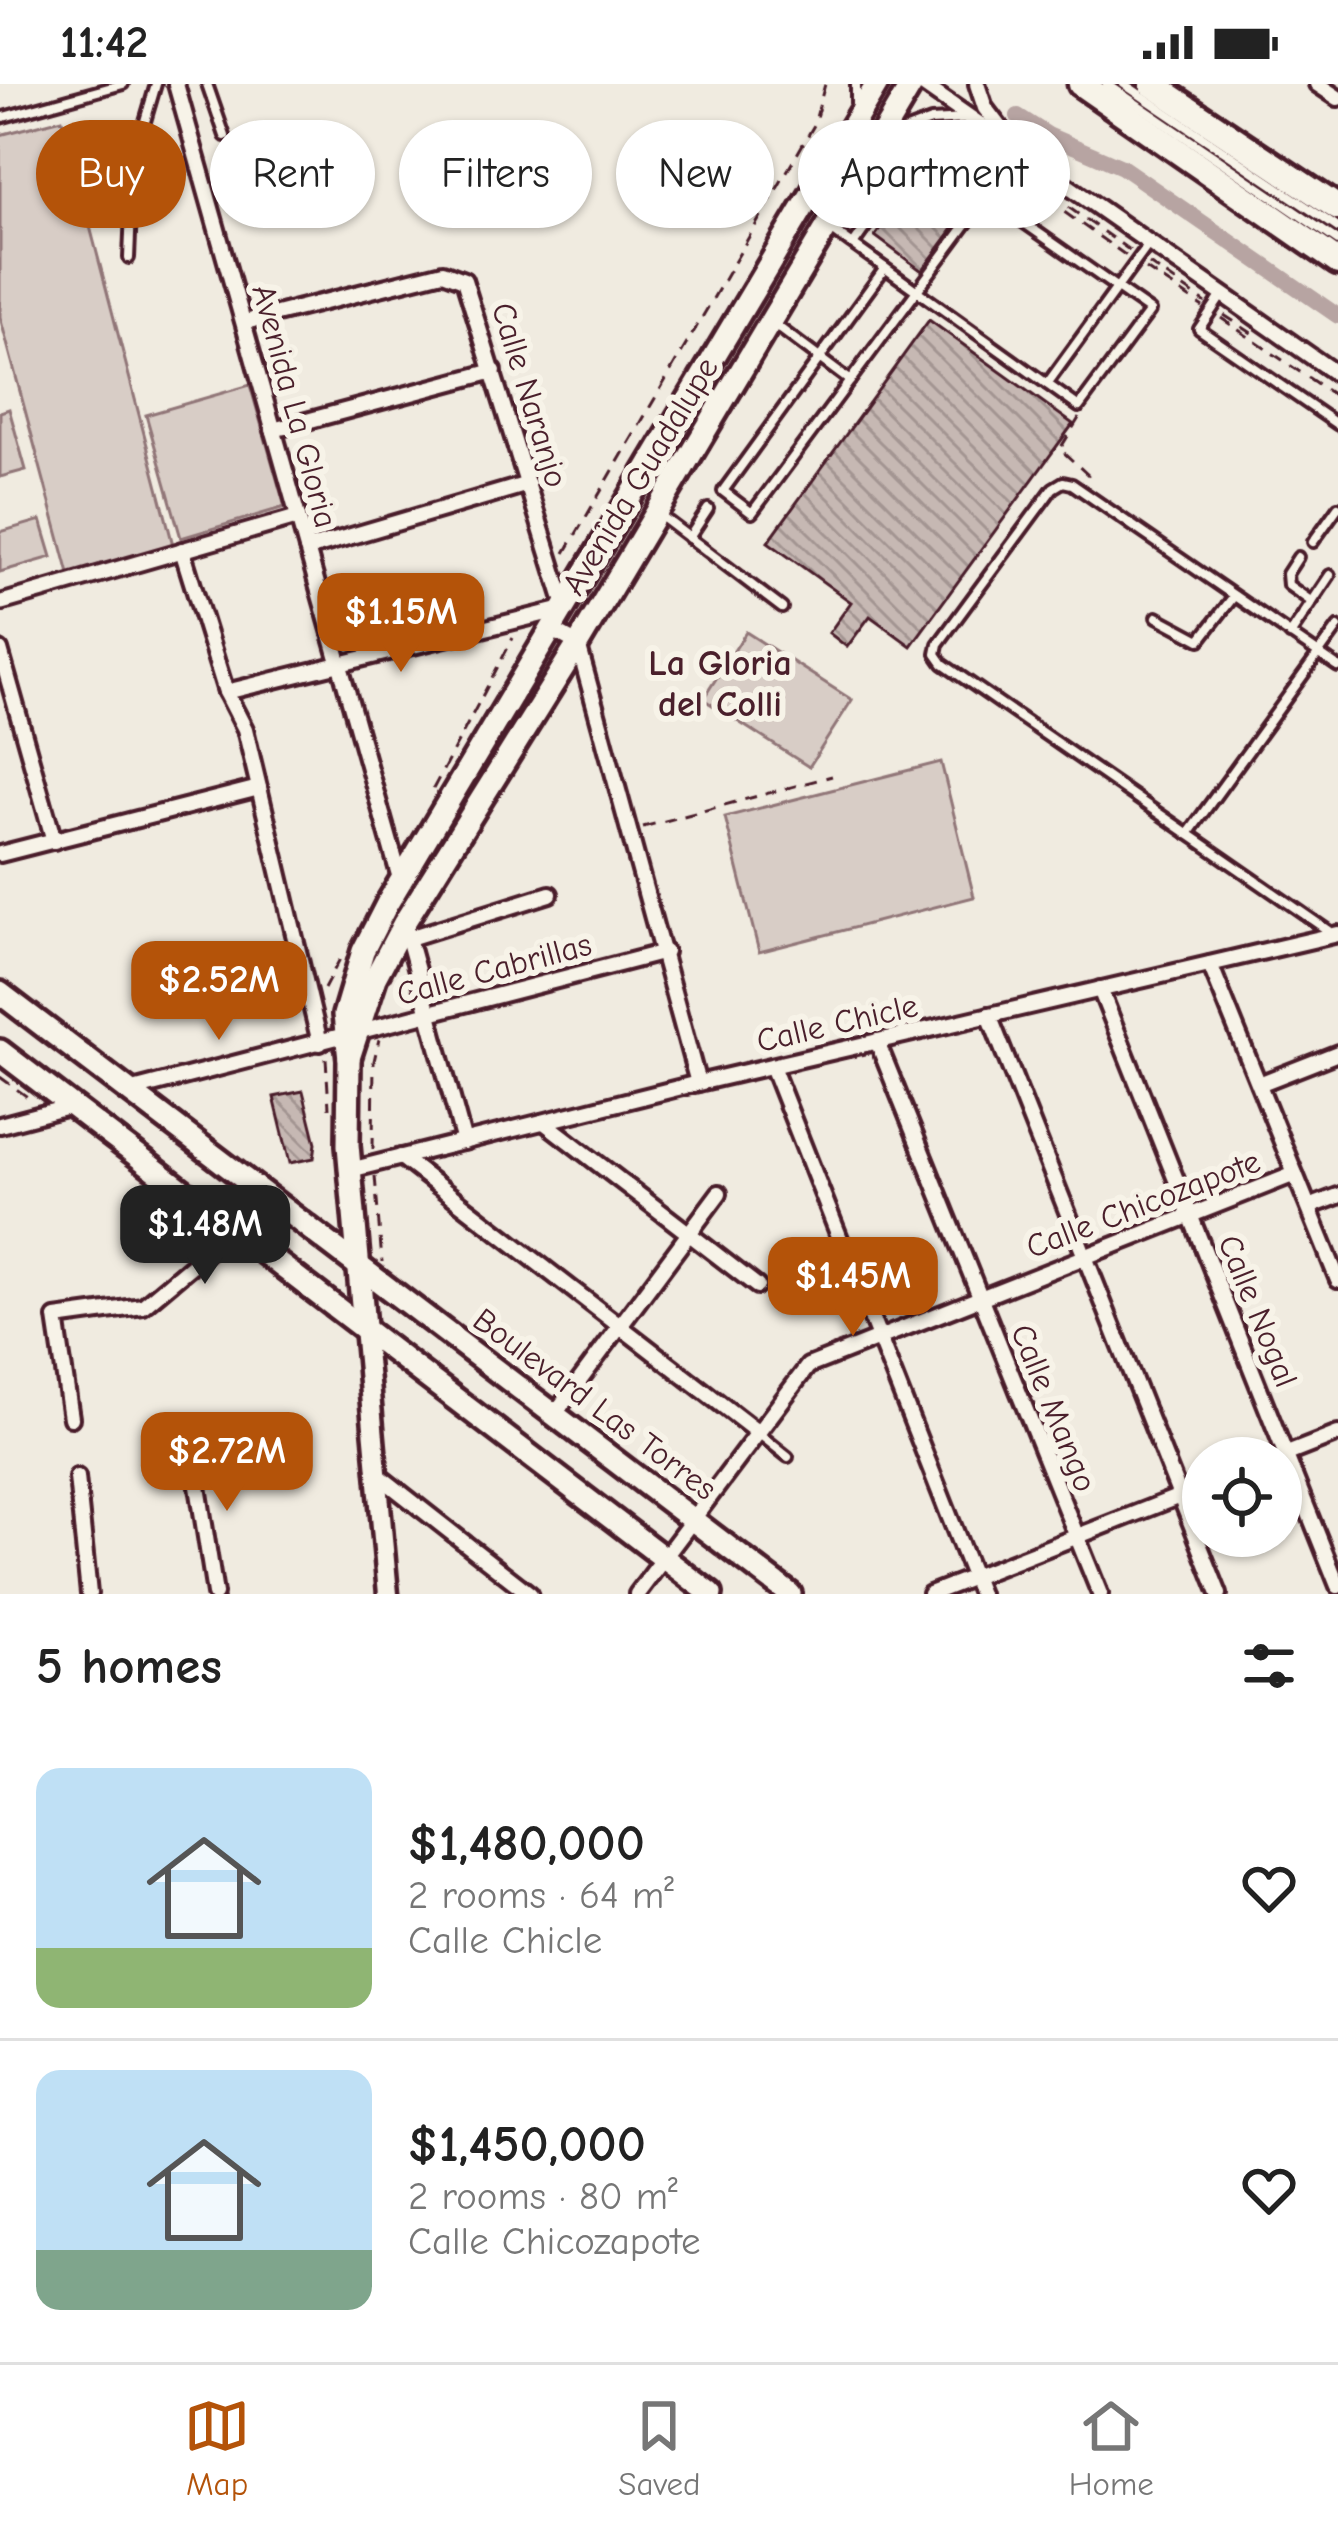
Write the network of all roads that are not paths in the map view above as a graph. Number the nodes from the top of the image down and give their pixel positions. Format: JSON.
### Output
{"nodes":[{"id":1,"x":123,"y":84,"type":"edge"},
{"id":2,"x":156,"y":84,"type":"edge"},
{"id":3,"x":176,"y":84,"type":"edge"},
{"id":4,"x":207,"y":84,"type":"edge"},
{"id":5,"x":856,"y":84,"type":"edge"},
{"id":6,"x":877,"y":84,"type":"edge"},
{"id":7,"x":912,"y":84,"type":"edge"},
{"id":8,"x":922,"y":84,"type":"edge"},
{"id":9,"x":977,"y":84,"type":"edge"},
{"id":10,"x":1081,"y":84,"type":"edge"},
{"id":11,"x":1107,"y":84,"type":"edge"},
{"id":12,"x":1124,"y":84,"type":"edge"},
{"id":13,"x":1152,"y":84,"type":"edge"},
{"id":14,"x":1317,"y":84,"type":"edge"},
{"id":15,"x":1338,"y":98,"type":"edge"},
{"id":16,"x":0,"y":118,"type":"edge"},
{"id":17,"x":219,"y":120,"type":"edge"},
{"id":18,"x":852,"y":120,"type":"edge"},
{"id":19,"x":855,"y":120,"type":"edge"},
{"id":20,"x":891,"y":120,"type":"edge"},
{"id":21,"x":960,"y":120,"type":"edge"},
{"id":22,"x":994,"y":120,"type":"edge"},
{"id":23,"x":1070,"y":202,"type":"edge"},
{"id":24,"x":1338,"y":208,"type":"edge"},
{"id":25,"x":798,"y":215,"type":"edge"},
{"id":26,"x":826,"y":228,"type":"edge"},
{"id":27,"x":828,"y":228,"type":"edge"},
{"id":28,"x":865,"y":228,"type":"edge"},
{"id":29,"x":963,"y":228,"type":"edge"},
{"id":30,"x":1033,"y":228,"type":"edge"},
{"id":31,"x":1338,"y":229,"type":"edge"},
{"id":32,"x":1338,"y":241,"type":"edge"},
{"id":33,"x":853,"y":245,"type":"junction"},
{"id":34,"x":1141,"y":254,"type":"junction"},
{"id":35,"x":128,"y":258,"type":"dead end"},
{"id":36,"x":1338,"y":262,"type":"edge"},
{"id":37,"x":885,"y":268,"type":"junction"},
{"id":38,"x":1117,"y":288,"type":"junction"},
{"id":39,"x":916,"y":291,"type":"junction"},
{"id":40,"x":1215,"y":305,"type":"junction"},
{"id":41,"x":244,"y":322,"type":"junction"},
{"id":42,"x":770,"y":322,"type":"junction"},
{"id":43,"x":820,"y":358,"type":"junction"},
{"id":44,"x":494,"y":371,"type":"junction"},
{"id":45,"x":1338,"y":375,"type":"edge"},
{"id":46,"x":850,"y":381,"type":"junction"},
{"id":47,"x":1047,"y":384,"type":"junction"},
{"id":48,"x":1338,"y":425,"type":"edge"},
{"id":49,"x":273,"y":430,"type":"junction"},
{"id":50,"x":528,"y":484,"type":"junction"},
{"id":51,"x":1338,"y":508,"type":"edge"},
{"id":52,"x":708,"y":509,"type":"dead end"},
{"id":53,"x":656,"y":513,"type":"junction"},
{"id":54,"x":298,"y":517,"type":"junction"},
{"id":55,"x":689,"y":538,"type":"junction"},
{"id":56,"x":1313,"y":542,"type":"dead end"},
{"id":57,"x":307,"y":549,"type":"junction"},
{"id":58,"x":182,"y":550,"type":"junction"},
{"id":59,"x":1298,"y":557,"type":"dead end"},
{"id":60,"x":1330,"y":575,"type":"dead end"},
{"id":61,"x":1234,"y":596,"type":"junction"},
{"id":62,"x":1312,"y":602,"type":"junction"},
{"id":63,"x":0,"y":603,"type":"edge"},
{"id":64,"x":782,"y":608,"type":"dead end"},
{"id":65,"x":560,"y":615,"type":"junction"},
{"id":66,"x":1157,"y":617,"type":"dead end"},
{"id":67,"x":1338,"y":628,"type":"edge"},
{"id":68,"x":1290,"y":634,"type":"junction"},
{"id":69,"x":578,"y":644,"type":"junction"},
{"id":70,"x":0,"y":650,"type":"edge"},
{"id":71,"x":1319,"y":654,"type":"junction"},
{"id":72,"x":340,"y":664,"type":"junction"},
{"id":73,"x":1338,"y":667,"type":"edge"},
{"id":74,"x":226,"y":692,"type":"junction"},
{"id":75,"x":20,"y":721,"type":"junction"},
{"id":76,"x":0,"y":726,"type":"edge"},
{"id":77,"x":260,"y":788,"type":"junction"},
{"id":78,"x":1188,"y":834,"type":"junction"},
{"id":79,"x":54,"y":841,"type":"junction"},
{"id":80,"x":0,"y":854,"type":"edge"},
{"id":81,"x":401,"y":882,"type":"junction"},
{"id":82,"x":550,"y":894,"type":"dead end"},
{"id":83,"x":406,"y":930,"type":"junction"},
{"id":84,"x":1336,"y":934,"type":"edge"},
{"id":85,"x":665,"y":952,"type":"junction"},
{"id":86,"x":1210,"y":964,"type":"junction"},
{"id":87,"x":1100,"y":989,"type":"junction"},
{"id":88,"x":0,"y":993,"type":"edge"},
{"id":89,"x":988,"y":1015,"type":"junction"},
{"id":90,"x":430,"y":1016,"type":"junction"},
{"id":91,"x":363,"y":1030,"type":"junction"},
{"id":92,"x":877,"y":1041,"type":"junction"},
{"id":93,"x":320,"y":1043,"type":"junction"},
{"id":94,"x":0,"y":1052,"type":"edge"},
{"id":95,"x":1338,"y":1053,"type":"edge"},
{"id":96,"x":772,"y":1066,"type":"junction"},
{"id":97,"x":698,"y":1083,"type":"junction"},
{"id":98,"x":1259,"y":1084,"type":"junction"},
{"id":99,"x":129,"y":1091,"type":"junction"},
{"id":100,"x":72,"y":1106,"type":"junction"},
{"id":101,"x":544,"y":1122,"type":"junction"},
{"id":102,"x":0,"y":1125,"type":"edge"},
{"id":103,"x":464,"y":1142,"type":"junction"},
{"id":104,"x":400,"y":1157,"type":"junction"},
{"id":105,"x":350,"y":1169,"type":"junction"},
{"id":106,"x":1295,"y":1174,"type":"junction"},
{"id":107,"x":718,"y":1193,"type":"dead end"},
{"id":108,"x":1338,"y":1196,"type":"edge"},
{"id":109,"x":1309,"y":1208,"type":"junction"},
{"id":110,"x":1190,"y":1214,"type":"junction"},
{"id":111,"x":235,"y":1229,"type":"junction"},
{"id":112,"x":688,"y":1234,"type":"junction"},
{"id":113,"x":1084,"y":1256,"type":"junction"},
{"id":114,"x":359,"y":1266,"type":"junction"},
{"id":115,"x":1338,"y":1280,"type":"edge"},
{"id":116,"x":757,"y":1286,"type":"dead end"},
{"id":117,"x":981,"y":1297,"type":"junction"},
{"id":118,"x":621,"y":1327,"type":"junction"},
{"id":119,"x":364,"y":1328,"type":"junction"},
{"id":120,"x":879,"y":1337,"type":"junction"},
{"id":121,"x":554,"y":1414,"type":"junction"},
{"id":122,"x":70,"y":1418,"type":"dead end"},
{"id":123,"x":757,"y":1432,"type":"junction"},
{"id":124,"x":1338,"y":1434,"type":"edge"},
{"id":125,"x":1274,"y":1437,"type":"edge"},
{"id":126,"x":191,"y":1442,"type":"dead end"},
{"id":127,"x":1302,"y":1448,"type":"edge"},
{"id":128,"x":788,"y":1456,"type":"dead end"},
{"id":129,"x":378,"y":1475,"type":"junction"},
{"id":130,"x":76,"y":1477,"type":"dead end"},
{"id":131,"x":1182,"y":1496,"type":"edge"},
{"id":132,"x":1179,"y":1497,"type":"junction"},
{"id":133,"x":1302,"y":1504,"type":"edge"},
{"id":134,"x":692,"y":1519,"type":"junction"},
{"id":135,"x":1077,"y":1537,"type":"junction"},
{"id":136,"x":664,"y":1558,"type":"junction"},
{"id":137,"x":974,"y":1578,"type":"junction"},
{"id":138,"x":1338,"y":1586,"type":"edge"},
{"id":139,"x":89,"y":1594,"type":"edge"},
{"id":140,"x":215,"y":1594,"type":"edge"},
{"id":141,"x":388,"y":1594,"type":"edge"},
{"id":142,"x":530,"y":1594,"type":"edge"},
{"id":143,"x":638,"y":1594,"type":"edge"},
{"id":144,"x":711,"y":1594,"type":"edge"},
{"id":145,"x":790,"y":1594,"type":"edge"},
{"id":146,"x":930,"y":1594,"type":"edge"},
{"id":147,"x":980,"y":1594,"type":"edge"},
{"id":148,"x":1100,"y":1594,"type":"edge"},
{"id":149,"x":1219,"y":1594,"type":"edge"}],
"edges":[{"from":1,"to":16,"type":"lane"},
{"from":2,"to":35,"type":"lane"},
{"from":3,"to":41,"type":"street","name":"Avenida La Gloria"},
{"from":4,"to":17,"type":"lane"},
{"from":5,"to":18,"type":"lane"},
{"from":6,"to":19,"type":"main road","name":"Avenida Guadalupe"},
{"from":7,"to":20,"type":"main road","name":"Avenida Guadalupe"},
{"from":8,"to":21,"type":"street"},
{"from":9,"to":22,"type":"street"},
{"from":10,"to":36,"type":"highway"},
{"from":11,"to":32,"type":"lane"},
{"from":12,"to":31,"type":"lane"},
{"from":13,"to":24,"type":"highway"},
{"from":14,"to":15,"type":"street"},
{"from":23,"to":34,"type":"street"},
{"from":25,"to":65,"type":"main road","name":"Avenida Guadalupe"},
{"from":26,"to":42,"type":"main road","name":"Avenida Guadalupe"},
{"from":27,"to":33,"type":"lane"},
{"from":28,"to":33,"type":"lane"},
{"from":29,"to":39,"type":"lane"},
{"from":30,"to":38,"type":"lane"},
{"from":33,"to":37,"type":"lane"},
{"from":34,"to":38,"type":"lane"},
{"from":34,"to":40,"type":"street"},
{"from":37,"to":39,"type":"lane"},
{"from":37,"to":43,"type":"lane"},
{"from":38,"to":47,"type":"lane"},
{"from":38,"to":47,"type":"lane"},
{"from":39,"to":46,"type":"lane"},
{"from":39,"to":47,"type":"lane"},
{"from":40,"to":45,"type":"street"},
{"from":40,"to":48,"type":"lane"},
{"from":41,"to":44,"type":"street","name":"Calle Naranjo"},
{"from":41,"to":49,"type":"street","name":"Avenida La Gloria"},
{"from":42,"to":43,"type":"lane"},
{"from":42,"to":53,"type":"main road","name":"Avenida Guadalupe"},
{"from":43,"to":46,"type":"lane"},
{"from":43,"to":46,"type":"lane"},
{"from":44,"to":49,"type":"street"},
{"from":44,"to":50,"type":"street","name":"Calle Naranjo"},
{"from":49,"to":54,"type":"street","name":"Avenida La Gloria"},
{"from":50,"to":57,"type":"street"},
{"from":50,"to":65,"type":"street","name":"Calle Naranjo"},
{"from":51,"to":56,"type":"lane"},
{"from":52,"to":55,"type":"lane"},
{"from":53,"to":55,"type":"lane"},
{"from":53,"to":69,"type":"main road","name":"Avenida Guadalupe"},
{"from":54,"to":57,"type":"street","name":"Avenida La Gloria"},
{"from":54,"to":58,"type":"street"},
{"from":55,"to":64,"type":"lane"},
{"from":57,"to":72,"type":"street","name":"Avenida La Gloria"},
{"from":58,"to":63,"type":"street"},
{"from":58,"to":74,"type":"street"},
{"from":59,"to":62,"type":"lane"},
{"from":60,"to":62,"type":"lane"},
{"from":61,"to":66,"type":"lane"},
{"from":61,"to":68,"type":"lane"},
{"from":61,"to":78,"type":"lane"},
{"from":62,"to":68,"type":"lane"},
{"from":65,"to":69,"type":"street"},
{"from":65,"to":72,"type":"street"},
{"from":65,"to":81,"type":"main road","name":"Avenida Guadalupe"},
{"from":67,"to":71,"type":"lane"},
{"from":68,"to":71,"type":"lane"},
{"from":69,"to":83,"type":"main road","name":"Avenida Guadalupe"},
{"from":69,"to":85,"type":"street"},
{"from":70,"to":75,"type":"street"},
{"from":71,"to":73,"type":"lane"},
{"from":71,"to":78,"type":"lane"},
{"from":72,"to":74,"type":"street"},
{"from":72,"to":81,"type":"street","name":"Avenida La Gloria"},
{"from":74,"to":77,"type":"street"},
{"from":75,"to":76,"type":"street"},
{"from":75,"to":79,"type":"street"},
{"from":77,"to":79,"type":"street"},
{"from":77,"to":93,"type":"street"},
{"from":78,"to":84,"type":"lane"},
{"from":79,"to":80,"type":"street"},
{"from":81,"to":91,"type":"main road","name":"Avenida Guadalupe"},
{"from":82,"to":83,"type":"street"},
{"from":83,"to":90,"type":"street"},
{"from":83,"to":91,"type":"main road","name":"Avenida Guadalupe"},
{"from":84,"to":86,"type":"street","name":"Calle Chicle"},
{"from":85,"to":90,"type":"street","name":"Calle Cabrillas"},
{"from":85,"to":97,"type":"street"},
{"from":86,"to":87,"type":"street","name":"Calle Chicle"},
{"from":86,"to":98,"type":"street"},
{"from":87,"to":89,"type":"street","name":"Calle Chicle"},
{"from":87,"to":110,"type":"street","name":"Calle Nogal"},
{"from":88,"to":99,"type":"main road","name":"Boulevard Las Torres"},
{"from":89,"to":92,"type":"street","name":"Calle Chicle"},
{"from":89,"to":113,"type":"street"},
{"from":90,"to":91,"type":"street","name":"Calle Cabrillas"},
{"from":90,"to":103,"type":"street"},
{"from":91,"to":93,"type":"street","name":"Calle Cabrillas"},
{"from":91,"to":105,"type":"main road"},
{"from":92,"to":96,"type":"street","name":"Calle Chicle"},
{"from":92,"to":117,"type":"street","name":"Calle Mango"},
{"from":93,"to":99,"type":"street","name":"Calle Cabrillas"},
{"from":94,"to":100,"type":"main road"},
{"from":95,"to":98,"type":"street"},
{"from":96,"to":97,"type":"street","name":"Calle Chicle"},
{"from":96,"to":120,"type":"street"},
{"from":97,"to":101,"type":"street","name":"Calle Chicle"},
{"from":98,"to":106,"type":"street"},
{"from":99,"to":114,"type":"main road","name":"Boulevard Las Torres"},
{"from":100,"to":102,"type":"street"},
{"from":100,"to":111,"type":"main road"},
{"from":101,"to":103,"type":"street","name":"Calle Chicle"},
{"from":101,"to":112,"type":"street"},
{"from":103,"to":104,"type":"street","name":"Calle Chicle"},
{"from":104,"to":105,"type":"street","name":"Calle Chicle"},
{"from":104,"to":118,"type":"street"},
{"from":105,"to":114,"type":"main road"},
{"from":106,"to":109,"type":"street"},
{"from":106,"to":110,"type":"street","name":"Calle Chicozapote"},
{"from":107,"to":112,"type":"street"},
{"from":108,"to":109,"type":"street"},
{"from":109,"to":115,"type":"street"},
{"from":110,"to":113,"type":"street","name":"Calle Chicozapote"},
{"from":110,"to":125,"type":"street","name":"Calle Nogal"},
{"from":111,"to":119,"type":"main road"},
{"from":111,"to":122,"type":"street"},
{"from":112,"to":116,"type":"street"},
{"from":112,"to":118,"type":"street"},
{"from":113,"to":117,"type":"street","name":"Calle Chicozapote"},
{"from":113,"to":132,"type":"street"},
{"from":114,"to":119,"type":"main road"},
{"from":114,"to":121,"type":"main road","name":"Boulevard Las Torres"},
{"from":117,"to":120,"type":"street","name":"Calle Chicozapote"},
{"from":117,"to":135,"type":"street","name":"Calle Mango"},
{"from":118,"to":121,"type":"street"},
{"from":118,"to":123,"type":"street"},
{"from":119,"to":129,"type":"main road"},
{"from":119,"to":136,"type":"main road"},
{"from":120,"to":123,"type":"street","name":"Calle Chicozapote"},
{"from":120,"to":137,"type":"street"},
{"from":121,"to":134,"type":"main road","name":"Boulevard Las Torres"},
{"from":123,"to":128,"type":"lane"},
{"from":123,"to":134,"type":"street","name":"Calle Chicozapote"},
{"from":124,"to":127,"type":"street"},
{"from":126,"to":140,"type":"street"},
{"from":129,"to":141,"type":"main road"},
{"from":129,"to":142,"type":"street"},
{"from":130,"to":139,"type":"street"},
{"from":131,"to":132,"type":"street"},
{"from":132,"to":135,"type":"street"},
{"from":132,"to":149,"type":"street"},
{"from":133,"to":138,"type":"street","name":"Calle Nogal"},
{"from":134,"to":136,"type":"street","name":"Calle Chicozapote"},
{"from":134,"to":145,"type":"main road","name":"Boulevard Las Torres"},
{"from":135,"to":137,"type":"street"},
{"from":135,"to":148,"type":"street","name":"Calle Mango"},
{"from":136,"to":143,"type":"street","name":"Calle Chicozapote"},
{"from":136,"to":144,"type":"main road"},
{"from":137,"to":146,"type":"street"},
{"from":137,"to":147,"type":"street"}]}
